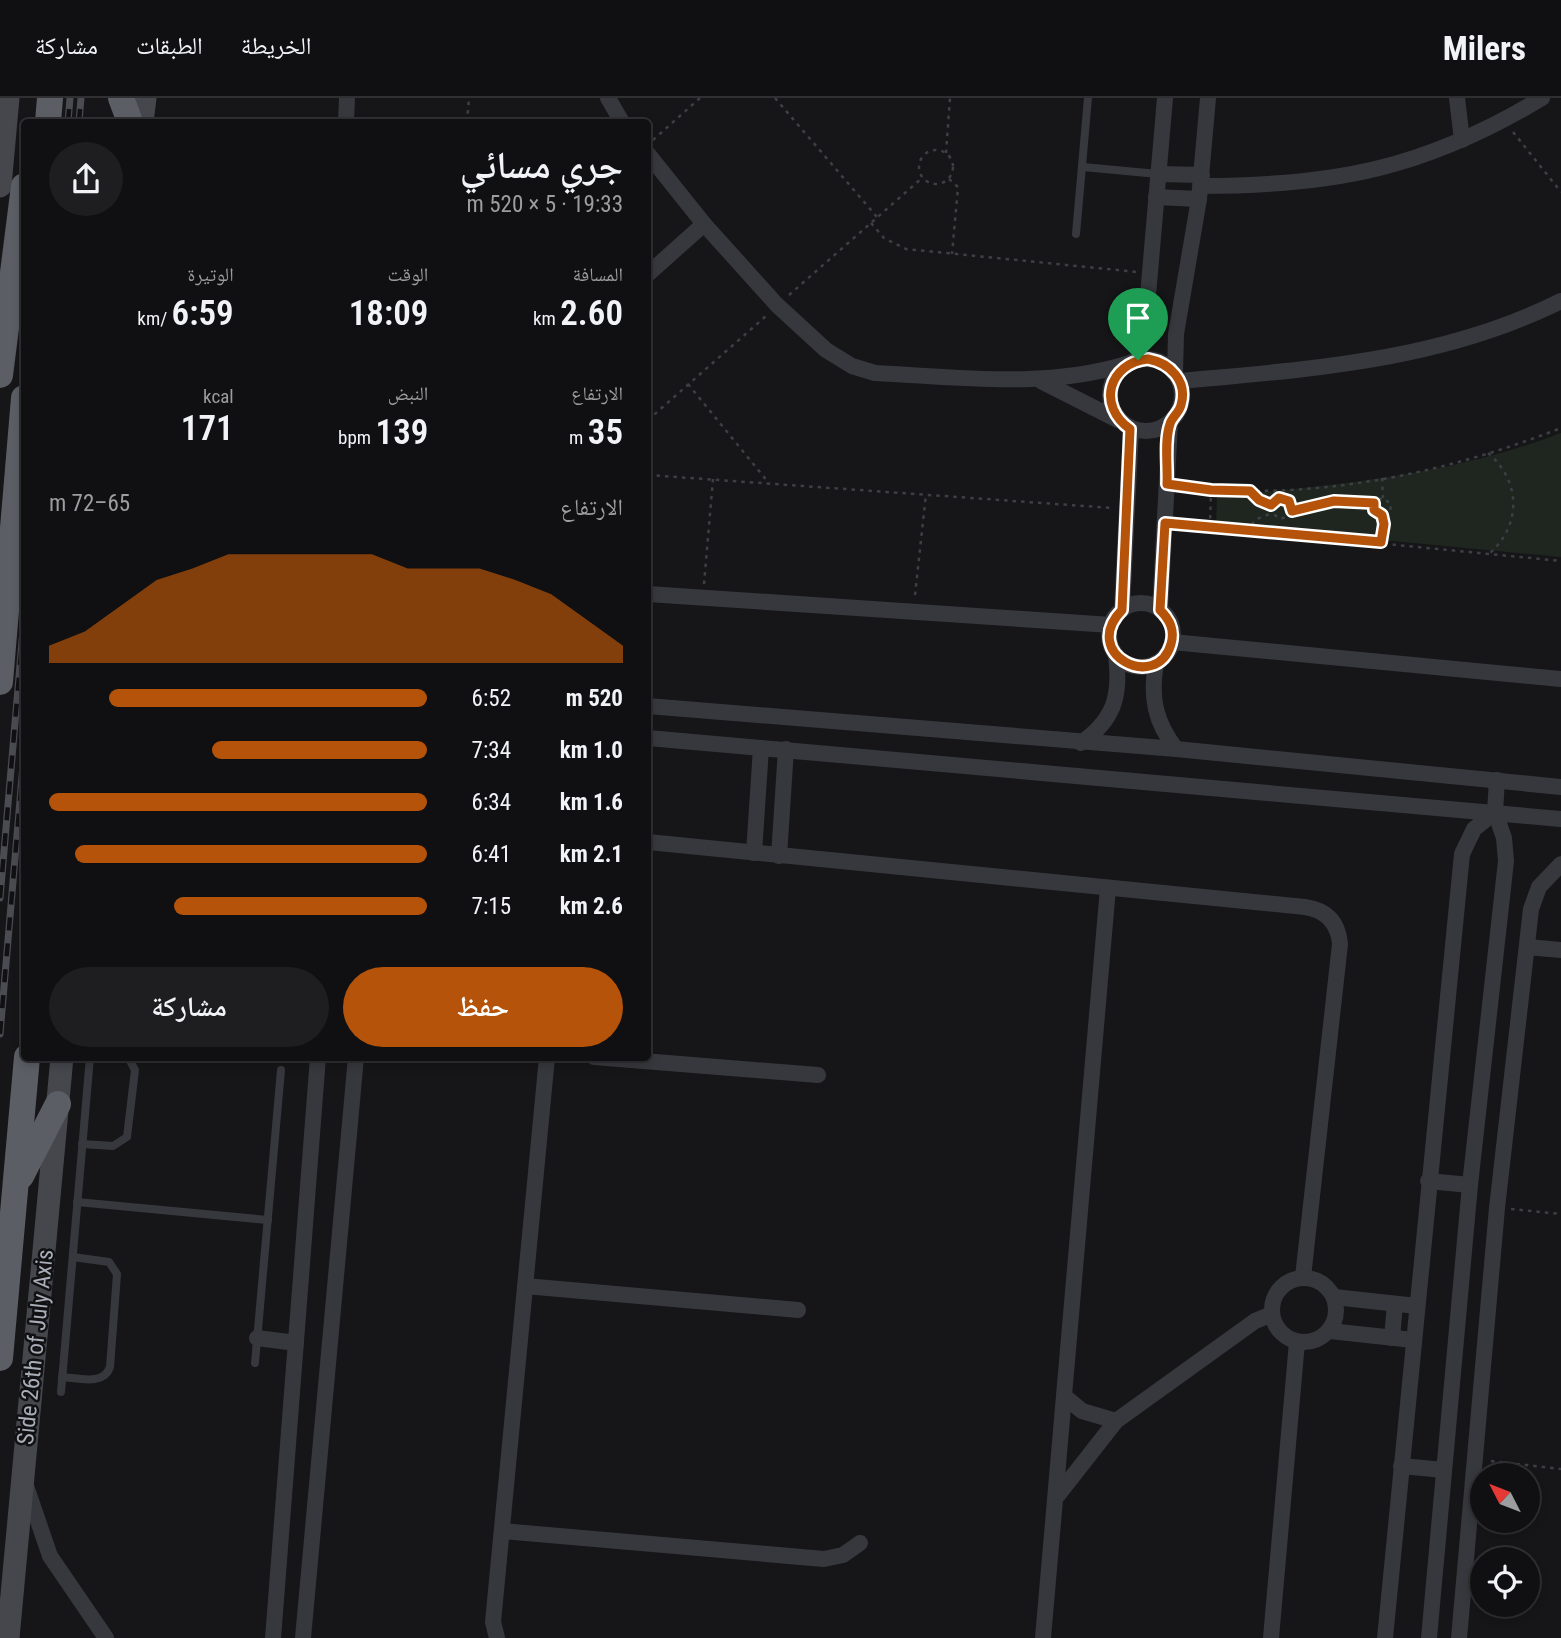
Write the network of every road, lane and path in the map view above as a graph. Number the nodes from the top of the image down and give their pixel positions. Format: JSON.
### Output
{"nodes":[{"id":1,"x":8,"y":98,"type":"edge"},
{"id":2,"x":50,"y":98,"type":"edge"},
{"id":3,"x":113,"y":98,"type":"edge"},
{"id":4,"x":121,"y":98,"type":"edge"},
{"id":5,"x":145,"y":98,"type":"edge"},
{"id":6,"x":348,"y":98,"type":"edge"},
{"id":7,"x":469,"y":98,"type":"edge"},
{"id":8,"x":608,"y":98,"type":"edge"},
{"id":9,"x":700,"y":98,"type":"edge"},
{"id":10,"x":775,"y":98,"type":"edge"},
{"id":11,"x":950,"y":98,"type":"edge"},
{"id":12,"x":1088,"y":98,"type":"edge"},
{"id":13,"x":1165,"y":98,"type":"edge"},
{"id":14,"x":1208,"y":98,"type":"edge"},
{"id":15,"x":1457,"y":98,"type":"edge"},
{"id":16,"x":1542,"y":98,"type":"edge"},
{"id":17,"x":48,"y":119,"type":"edge"},
{"id":18,"x":110,"y":119,"type":"edge"},
{"id":19,"x":130,"y":119,"type":"edge"},
{"id":20,"x":142,"y":119,"type":"edge"},
{"id":21,"x":346,"y":119,"type":"edge"},
{"id":22,"x":468,"y":119,"type":"edge"},
{"id":23,"x":620,"y":119,"type":"edge"},
{"id":24,"x":1504,"y":120,"type":"junction"},
{"id":25,"x":1462,"y":140,"type":"junction"},
{"id":26,"x":651,"y":141,"type":"edge"},
{"id":27,"x":946,"y":153,"type":"junction"},
{"id":28,"x":651,"y":159,"type":"edge"},
{"id":29,"x":1083,"y":167,"type":"junction"},
{"id":30,"x":1158,"y":174,"type":"junction"},
{"id":31,"x":948,"y":178,"type":"junction"},
{"id":32,"x":0,"y":186,"type":"edge"},
{"id":33,"x":1201,"y":187,"type":"junction"},
{"id":34,"x":1561,"y":192,"type":"edge"},
{"id":35,"x":1156,"y":197,"type":"junction"},
{"id":36,"x":21,"y":210,"type":"edge"},
{"id":37,"x":877,"y":217,"type":"dead end"},
{"id":38,"x":704,"y":223,"type":"junction"},
{"id":39,"x":871,"y":223,"type":"dead end"},
{"id":40,"x":1076,"y":234,"type":"dead end"},
{"id":41,"x":952,"y":254,"type":"junction"},
{"id":42,"x":651,"y":271,"type":"edge"},
{"id":43,"x":1150,"y":273,"type":"junction"},
{"id":44,"x":1561,"y":301,"type":"edge"},
{"id":45,"x":1132,"y":362,"type":"junction"},
{"id":46,"x":0,"y":375,"type":"edge"},
{"id":47,"x":1177,"y":377,"type":"junction"},
{"id":48,"x":1039,"y":381,"type":"junction"},
{"id":49,"x":688,"y":384,"type":"dead end"},
{"id":50,"x":1170,"y":423,"type":"junction"},
{"id":51,"x":1125,"y":425,"type":"junction"},
{"id":52,"x":1561,"y":428,"type":"edge"},
{"id":53,"x":21,"y":434,"type":"edge"},
{"id":54,"x":1488,"y":453,"type":"junction"},
{"id":55,"x":651,"y":475,"type":"edge"},
{"id":56,"x":1382,"y":478,"type":"junction"},
{"id":57,"x":713,"y":479,"type":"junction"},
{"id":58,"x":769,"y":483,"type":"junction"},
{"id":59,"x":1167,"y":484,"type":"junction"},
{"id":60,"x":1211,"y":490,"type":"junction"},
{"id":61,"x":1250,"y":491,"type":"junction"},
{"id":62,"x":926,"y":494,"type":"junction"},
{"id":63,"x":1382,"y":498,"type":"junction"},
{"id":64,"x":1374,"y":503,"type":"junction"},
{"id":65,"x":1271,"y":505,"type":"junction"},
{"id":66,"x":1127,"y":509,"type":"junction"},
{"id":67,"x":1292,"y":511,"type":"junction"},
{"id":68,"x":1272,"y":513,"type":"junction"},
{"id":69,"x":1382,"y":515,"type":"junction"},
{"id":70,"x":1165,"y":523,"type":"junction"},
{"id":71,"x":1210,"y":527,"type":"junction"},
{"id":72,"x":1246,"y":531,"type":"junction"},
{"id":73,"x":1381,"y":542,"type":"junction"},
{"id":74,"x":1489,"y":555,"type":"junction"},
{"id":75,"x":1560,"y":560,"type":"edge"},
{"id":76,"x":651,"y":594,"type":"edge"},
{"id":77,"x":702,"y":598,"type":"junction"},
{"id":78,"x":1122,"y":610,"type":"junction"},
{"id":79,"x":1160,"y":610,"type":"junction"},
{"id":80,"x":913,"y":612,"type":"junction"},
{"id":81,"x":1111,"y":625,"type":"junction"},
{"id":82,"x":1172,"y":642,"type":"junction"},
{"id":83,"x":1116,"y":656,"type":"junction"},
{"id":84,"x":1156,"y":663,"type":"junction"},
{"id":85,"x":1561,"y":679,"type":"edge"},
{"id":86,"x":0,"y":682,"type":"edge"},
{"id":87,"x":651,"y":706,"type":"edge"},
{"id":88,"x":651,"y":738,"type":"edge"},
{"id":89,"x":1081,"y":743,"type":"junction"},
{"id":90,"x":761,"y":748,"type":"junction"},
{"id":91,"x":786,"y":749,"type":"junction"},
{"id":92,"x":1176,"y":750,"type":"junction"},
{"id":93,"x":1497,"y":780,"type":"junction"},
{"id":94,"x":1561,"y":787,"type":"edge"},
{"id":95,"x":1495,"y":812,"type":"junction"},
{"id":96,"x":1561,"y":819,"type":"edge"},
{"id":97,"x":651,"y":842,"type":"edge"},
{"id":98,"x":754,"y":853,"type":"junction"},
{"id":99,"x":779,"y":856,"type":"junction"},
{"id":100,"x":1561,"y":864,"type":"edge"},
{"id":101,"x":1108,"y":888,"type":"junction"},
{"id":102,"x":1527,"y":947,"type":"junction"},
{"id":103,"x":1561,"y":950,"type":"edge"},
{"id":104,"x":27,"y":1061,"type":"edge"},
{"id":105,"x":62,"y":1061,"type":"edge"},
{"id":106,"x":90,"y":1061,"type":"edge"},
{"id":107,"x":130,"y":1061,"type":"edge"},
{"id":108,"x":318,"y":1061,"type":"edge"},
{"id":109,"x":356,"y":1061,"type":"edge"},
{"id":110,"x":547,"y":1061,"type":"edge"},
{"id":111,"x":644,"y":1061,"type":"edge"},
{"id":112,"x":281,"y":1070,"type":"dead end"},
{"id":113,"x":818,"y":1075,"type":"dead end"},
{"id":114,"x":58,"y":1104,"type":"junction"},
{"id":115,"x":82,"y":1144,"type":"junction"},
{"id":116,"x":1428,"y":1181,"type":"junction"},
{"id":117,"x":1470,"y":1185,"type":"junction"},
{"id":118,"x":15,"y":1187,"type":"junction"},
{"id":119,"x":77,"y":1202,"type":"junction"},
{"id":120,"x":1497,"y":1208,"type":"junction"},
{"id":121,"x":1561,"y":1214,"type":"edge"},
{"id":122,"x":268,"y":1220,"type":"junction"},
{"id":123,"x":73,"y":1257,"type":"junction"},
{"id":124,"x":1303,"y":1278,"type":"junction"},
{"id":125,"x":525,"y":1286,"type":"junction"},
{"id":126,"x":1334,"y":1297,"type":"junction"},
{"id":127,"x":1395,"y":1304,"type":"junction"},
{"id":128,"x":1417,"y":1306,"type":"junction"},
{"id":129,"x":798,"y":1310,"type":"dead end"},
{"id":130,"x":1272,"y":1314,"type":"junction"},
{"id":131,"x":1329,"y":1331,"type":"junction"},
{"id":132,"x":257,"y":1338,"type":"junction"},
{"id":133,"x":1392,"y":1338,"type":"junction"},
{"id":134,"x":1413,"y":1339,"type":"junction"},
{"id":135,"x":1297,"y":1342,"type":"junction"},
{"id":136,"x":296,"y":1343,"type":"junction"},
{"id":137,"x":0,"y":1358,"type":"edge"},
{"id":138,"x":255,"y":1363,"type":"dead end"},
{"id":139,"x":62,"y":1377,"type":"junction"},
{"id":140,"x":61,"y":1392,"type":"dead end"},
{"id":141,"x":1064,"y":1396,"type":"junction"},
{"id":142,"x":1116,"y":1421,"type":"junction"},
{"id":143,"x":1475,"y":1459,"type":"junction"},
{"id":144,"x":1401,"y":1466,"type":"junction"},
{"id":145,"x":1561,"y":1469,"type":"edge"},
{"id":146,"x":1444,"y":1470,"type":"junction"},
{"id":147,"x":22,"y":1476,"type":"junction"},
{"id":148,"x":1055,"y":1500,"type":"junction"},
{"id":149,"x":502,"y":1531,"type":"junction"},
{"id":150,"x":860,"y":1543,"type":"dead end"},
{"id":151,"x":8,"y":1638,"type":"edge"},
{"id":152,"x":106,"y":1638,"type":"edge"},
{"id":153,"x":273,"y":1638,"type":"edge"},
{"id":154,"x":303,"y":1638,"type":"edge"},
{"id":155,"x":497,"y":1638,"type":"edge"},
{"id":156,"x":1043,"y":1638,"type":"edge"},
{"id":157,"x":1271,"y":1638,"type":"edge"},
{"id":158,"x":1385,"y":1638,"type":"edge"},
{"id":159,"x":1429,"y":1638,"type":"edge"},
{"id":160,"x":1459,"y":1638,"type":"edge"}],
"edges":[{"from":1,"to":32,"type":"main road"},
{"from":2,"to":17,"type":"highway"},
{"from":3,"to":18,"type":"highway"},
{"from":4,"to":19,"type":"highway"},
{"from":5,"to":20,"type":"main road"},
{"from":6,"to":21,"type":"street"},
{"from":7,"to":22,"type":"path"},
{"from":8,"to":23,"type":"street"},
{"from":9,"to":26,"type":"path"},
{"from":10,"to":37,"type":"path"},
{"from":11,"to":27,"type":"path"},
{"from":12,"to":29,"type":"lane"},
{"from":13,"to":30,"type":"street"},
{"from":14,"to":33,"type":"street"},
{"from":15,"to":25,"type":"street"},
{"from":16,"to":24,"type":"street"},
{"from":24,"to":25,"type":"street"},
{"from":24,"to":34,"type":"path"},
{"from":25,"to":33,"type":"street"},
{"from":27,"to":31,"type":"path"},
{"from":27,"to":31,"type":"path"},
{"from":28,"to":38,"type":"street"},
{"from":29,"to":30,"type":"lane"},
{"from":29,"to":40,"type":"lane"},
{"from":30,"to":33,"type":"street"},
{"from":30,"to":35,"type":"street"},
{"from":31,"to":41,"type":"path"},
{"from":33,"to":35,"type":"street"},
{"from":33,"to":47,"type":"street"},
{"from":35,"to":43,"type":"street"},
{"from":36,"to":46,"type":"highway"},
{"from":38,"to":42,"type":"street"},
{"from":38,"to":48,"type":"street"},
{"from":39,"to":41,"type":"path"},
{"from":41,"to":43,"type":"path"},
{"from":43,"to":45,"type":"street"},
{"from":44,"to":47,"type":"street"},
{"from":45,"to":47,"type":"street"},
{"from":45,"to":48,"type":"street"},
{"from":45,"to":51,"type":"street"},
{"from":47,"to":50,"type":"street"},
{"from":48,"to":51,"type":"street"},
{"from":49,"to":58,"type":"path"},
{"from":50,"to":51,"type":"street"},
{"from":50,"to":59,"type":"street"},
{"from":51,"to":66,"type":"street"},
{"from":52,"to":54,"type":"path"},
{"from":53,"to":86,"type":"highway"},
{"from":54,"to":56,"type":"path"},
{"from":54,"to":74,"type":"path"},
{"from":55,"to":57,"type":"path"},
{"from":56,"to":61,"type":"path"},
{"from":56,"to":63,"type":"path"},
{"from":57,"to":58,"type":"path"},
{"from":57,"to":77,"type":"path"},
{"from":58,"to":62,"type":"path"},
{"from":59,"to":60,"type":"path"},
{"from":59,"to":70,"type":"street"},
{"from":60,"to":61,"type":"path"},
{"from":60,"to":71,"type":"path"},
{"from":61,"to":65,"type":"path"},
{"from":62,"to":66,"type":"path"},
{"from":62,"to":80,"type":"path"},
{"from":63,"to":64,"type":"path"},
{"from":63,"to":69,"type":"path"},
{"from":64,"to":67,"type":"path"},
{"from":64,"to":69,"type":"path"},
{"from":65,"to":67,"type":"path"},
{"from":65,"to":68,"type":"path"},
{"from":66,"to":78,"type":"street"},
{"from":67,"to":68,"type":"path"},
{"from":68,"to":72,"type":"path"},
{"from":69,"to":73,"type":"path"},
{"from":70,"to":71,"type":"path"},
{"from":70,"to":79,"type":"street"},
{"from":71,"to":72,"type":"path"},
{"from":72,"to":73,"type":"path"},
{"from":73,"to":74,"type":"path"},
{"from":74,"to":75,"type":"path"},
{"from":76,"to":77,"type":"street"},
{"from":77,"to":80,"type":"street"},
{"from":78,"to":79,"type":"street"},
{"from":78,"to":81,"type":"street"},
{"from":79,"to":82,"type":"street"},
{"from":80,"to":81,"type":"street"},
{"from":81,"to":83,"type":"street"},
{"from":82,"to":84,"type":"street"},
{"from":82,"to":85,"type":"street"},
{"from":83,"to":84,"type":"street"},
{"from":83,"to":89,"type":"street"},
{"from":84,"to":92,"type":"street"},
{"from":87,"to":89,"type":"street"},
{"from":88,"to":90,"type":"street"},
{"from":89,"to":92,"type":"street"},
{"from":90,"to":91,"type":"street"},
{"from":90,"to":98,"type":"street"},
{"from":91,"to":95,"type":"street"},
{"from":91,"to":99,"type":"street"},
{"from":92,"to":93,"type":"street"},
{"from":93,"to":94,"type":"street"},
{"from":93,"to":95,"type":"street"},
{"from":95,"to":96,"type":"street"},
{"from":95,"to":116,"type":"street"},
{"from":95,"to":117,"type":"street"},
{"from":97,"to":98,"type":"street"},
{"from":98,"to":99,"type":"street"},
{"from":99,"to":101,"type":"street"},
{"from":100,"to":102,"type":"street"},
{"from":101,"to":124,"type":"street"},
{"from":101,"to":141,"type":"street"},
{"from":102,"to":103,"type":"street"},
{"from":102,"to":120,"type":"street"},
{"from":104,"to":118,"type":"highway"},
{"from":105,"to":114,"type":"main road","name":"Side 26th of July Axis"},
{"from":106,"to":115,"type":"lane"},
{"from":107,"to":115,"type":"lane"},
{"from":108,"to":136,"type":"street"},
{"from":109,"to":154,"type":"street"},
{"from":110,"to":125,"type":"street"},
{"from":111,"to":113,"type":"street"},
{"from":112,"to":122,"type":"lane"},
{"from":114,"to":118,"type":"highway"},
{"from":114,"to":147,"type":"main road","name":"Side 26th of July Axis"},
{"from":115,"to":119,"type":"lane"},
{"from":116,"to":117,"type":"street"},
{"from":116,"to":128,"type":"street"},
{"from":117,"to":146,"type":"street"},
{"from":118,"to":137,"type":"highway"},
{"from":119,"to":122,"type":"lane"},
{"from":119,"to":123,"type":"lane"},
{"from":120,"to":121,"type":"path"},
{"from":120,"to":143,"type":"street"},
{"from":122,"to":132,"type":"lane"},
{"from":123,"to":139,"type":"lane"},
{"from":123,"to":139,"type":"lane"},
{"from":124,"to":126,"type":"street"},
{"from":124,"to":130,"type":"street"},
{"from":125,"to":129,"type":"street"},
{"from":125,"to":149,"type":"street"},
{"from":126,"to":127,"type":"street"},
{"from":126,"to":131,"type":"street"},
{"from":127,"to":128,"type":"street"},
{"from":127,"to":133,"type":"street"},
{"from":128,"to":134,"type":"street"},
{"from":130,"to":135,"type":"street"},
{"from":130,"to":142,"type":"street"},
{"from":131,"to":133,"type":"street"},
{"from":131,"to":135,"type":"street"},
{"from":132,"to":136,"type":"street"},
{"from":132,"to":138,"type":"lane"},
{"from":133,"to":134,"type":"street"},
{"from":134,"to":144,"type":"street"},
{"from":135,"to":157,"type":"street"},
{"from":136,"to":153,"type":"street"},
{"from":139,"to":140,"type":"lane"},
{"from":141,"to":142,"type":"street"},
{"from":141,"to":148,"type":"street"},
{"from":142,"to":148,"type":"street"},
{"from":143,"to":145,"type":"path"},
{"from":143,"to":160,"type":"street"},
{"from":144,"to":146,"type":"street"},
{"from":144,"to":158,"type":"street"},
{"from":146,"to":159,"type":"street"},
{"from":147,"to":151,"type":"main road","name":"Side 26th of July Axis"},
{"from":147,"to":152,"type":"street"},
{"from":148,"to":156,"type":"street"},
{"from":149,"to":150,"type":"street"},
{"from":149,"to":155,"type":"street"}]}
